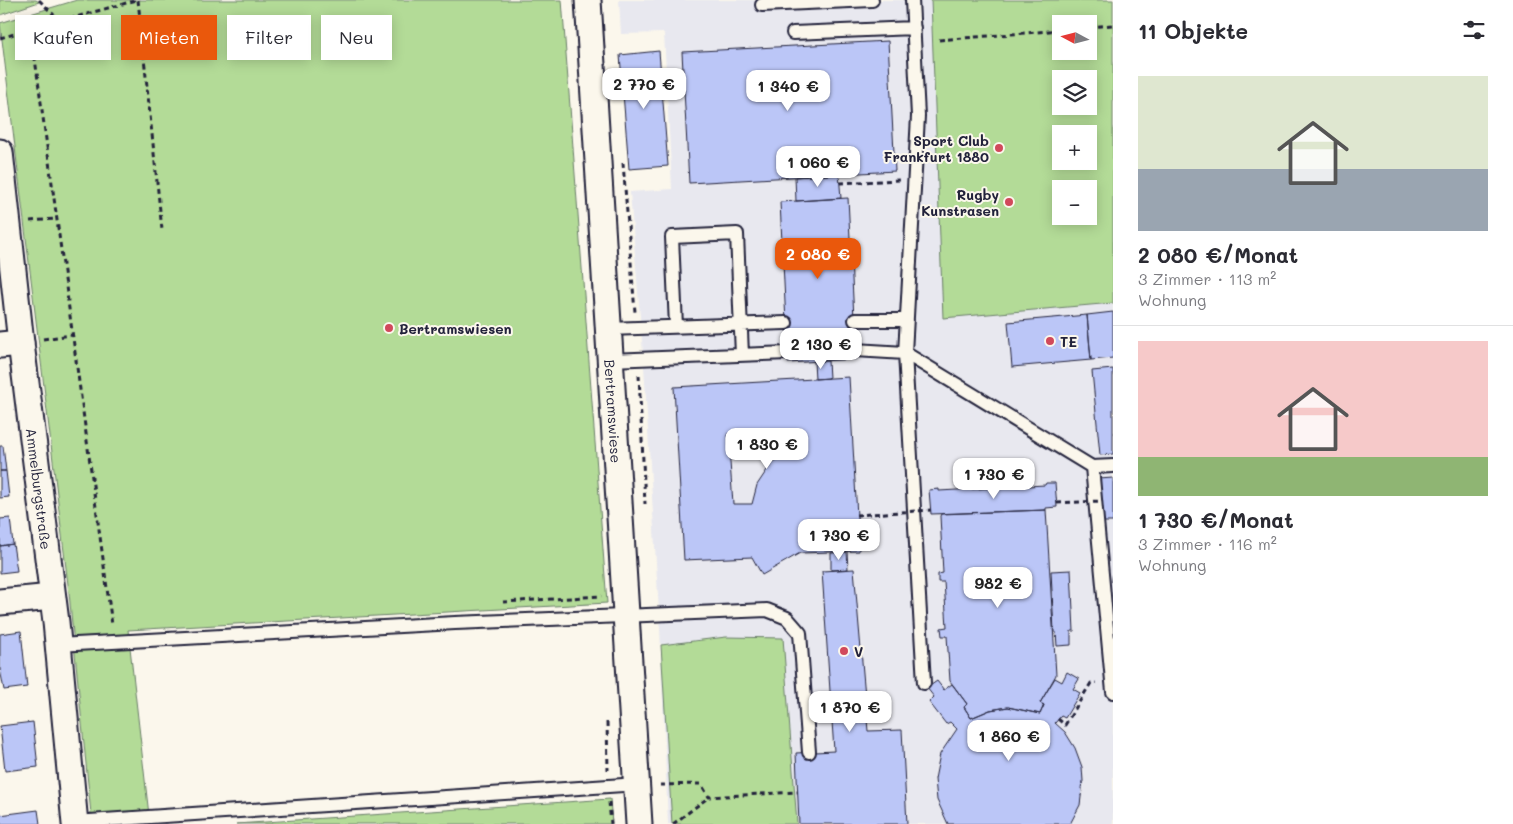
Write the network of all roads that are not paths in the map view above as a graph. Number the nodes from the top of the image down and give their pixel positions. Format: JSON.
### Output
{"nodes":[{"id":1,"x":588,"y":0,"type":"edge"},
{"id":2,"x":872,"y":0,"type":"edge"},
{"id":3,"x":912,"y":0,"type":"edge"},
{"id":4,"x":762,"y":5,"type":"dead end"},
{"id":5,"x":914,"y":28,"type":"junction"},
{"id":6,"x":794,"y":33,"type":"dead end"},
{"id":7,"x":0,"y":152,"type":"edge"},
{"id":8,"x":854,"y":320,"type":"dead end"},
{"id":9,"x":907,"y":320,"type":"junction"},
{"id":10,"x":741,"y":323,"type":"junction"},
{"id":11,"x":786,"y":323,"type":"dead end"},
{"id":12,"x":676,"y":326,"type":"junction"},
{"id":13,"x":608,"y":329,"type":"junction"},
{"id":14,"x":10,"y":344,"type":"edge"},
{"id":15,"x":856,"y":350,"type":"dead end"},
{"id":16,"x":788,"y":353,"type":"dead end"},
{"id":17,"x":904,"y":353,"type":"junction"},
{"id":18,"x":742,"y":355,"type":"junction"},
{"id":19,"x":610,"y":360,"type":"junction"},
{"id":20,"x":1113,"y":466,"type":"edge"},
{"id":21,"x":1092,"y":467,"type":"junction"},
{"id":22,"x":52,"y":597,"type":"junction"},
{"id":23,"x":0,"y":602,"type":"edge"},
{"id":24,"x":627,"y":615,"type":"junction"},
{"id":25,"x":58,"y":645,"type":"junction"},
{"id":26,"x":924,"y":683,"type":"dead end"},
{"id":27,"x":1112,"y":687,"type":"edge"},
{"id":28,"x":809,"y":752,"type":"dead end"},
{"id":29,"x":649,"y":784,"type":"junction"},
{"id":30,"x":75,"y":823,"type":"edge"},
{"id":31,"x":639,"y":824,"type":"edge"}],
"edges":[{"from":1,"to":13,"type":"street","name":"Bertramswiese"},
{"from":2,"to":4,"type":"lane"},
{"from":3,"to":5,"type":"lane"},
{"from":5,"to":6,"type":"lane"},
{"from":5,"to":9,"type":"lane"},
{"from":7,"to":14,"type":"street","name":"Ammelburgstraße"},
{"from":8,"to":9,"type":"lane"},
{"from":9,"to":17,"type":"lane"},
{"from":10,"to":11,"type":"lane"},
{"from":10,"to":12,"type":"lane"},
{"from":10,"to":12,"type":"lane"},
{"from":10,"to":18,"type":"lane"},
{"from":12,"to":13,"type":"lane"},
{"from":13,"to":19,"type":"street","name":"Bertramswiese"},
{"from":14,"to":22,"type":"street","name":"Ammelburgstraße"},
{"from":15,"to":17,"type":"lane"},
{"from":16,"to":18,"type":"lane"},
{"from":17,"to":21,"type":"lane"},
{"from":17,"to":26,"type":"lane"},
{"from":18,"to":19,"type":"lane"},
{"from":19,"to":24,"type":"street","name":"Bertramswiese"},
{"from":20,"to":21,"type":"lane"},
{"from":21,"to":27,"type":"lane"},
{"from":22,"to":23,"type":"street"},
{"from":22,"to":25,"type":"street","name":"Ammelburgstraße"},
{"from":24,"to":25,"type":"lane"},
{"from":24,"to":28,"type":"lane"},
{"from":24,"to":29,"type":"street","name":"Bertramswiese"},
{"from":25,"to":30,"type":"street","name":"Ammelburgstraße"},
{"from":29,"to":30,"type":"lane"},
{"from":29,"to":31,"type":"street","name":"Bertramswiese"}]}
